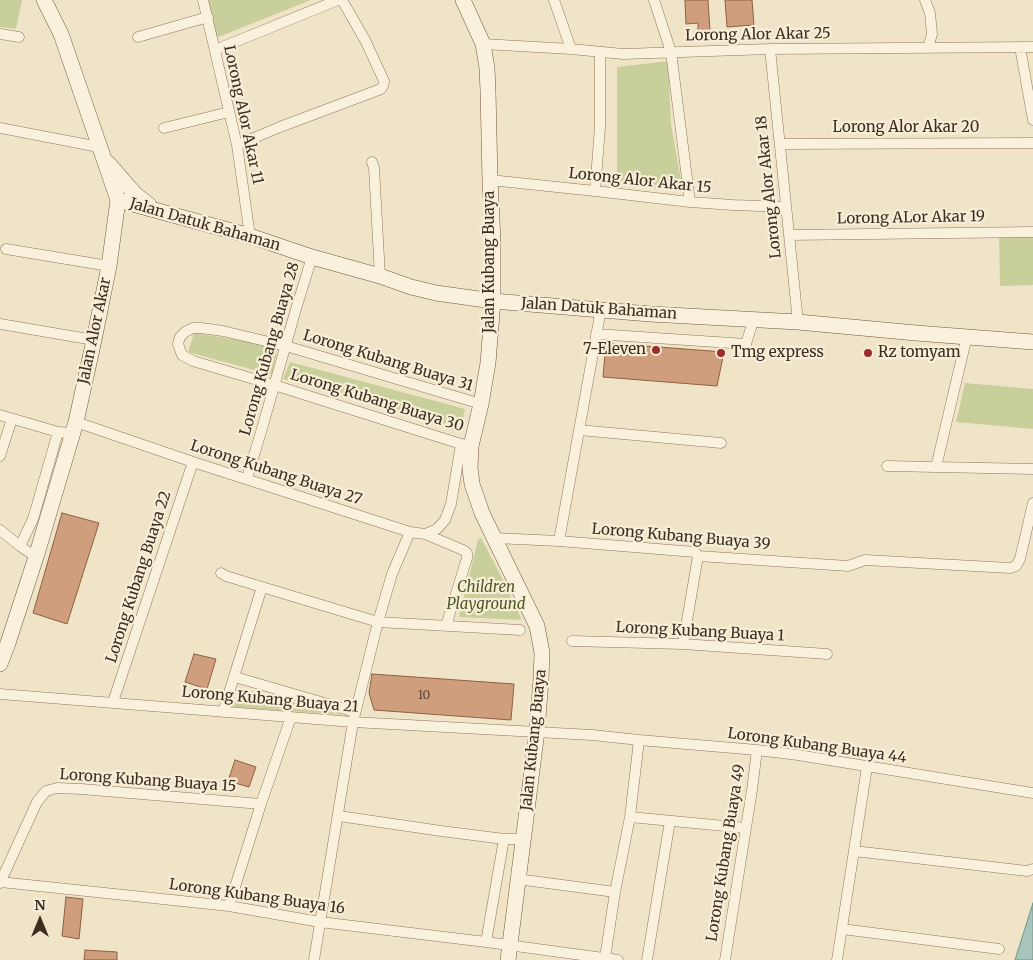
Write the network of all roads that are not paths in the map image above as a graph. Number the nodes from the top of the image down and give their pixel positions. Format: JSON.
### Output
{"nodes":[{"id":1,"x":44,"y":0,"type":"edge"},
{"id":2,"x":203,"y":0,"type":"edge"},
{"id":3,"x":338,"y":0,"type":"edge"},
{"id":4,"x":342,"y":0,"type":"edge"},
{"id":5,"x":463,"y":0,"type":"edge"},
{"id":6,"x":554,"y":0,"type":"edge"},
{"id":7,"x":654,"y":0,"type":"edge"},
{"id":8,"x":925,"y":0,"type":"edge"},
{"id":9,"x":208,"y":17,"type":"junction"},
{"id":10,"x":0,"y":34,"type":"edge"},
{"id":11,"x":19,"y":37,"type":"dead end"},
{"id":12,"x":138,"y":37,"type":"dead end"},
{"id":13,"x":483,"y":44,"type":"junction"},
{"id":14,"x":1020,"y":47,"type":"junction"},
{"id":15,"x":1033,"y":47,"type":"edge"},
{"id":16,"x":928,"y":48,"type":"junction"},
{"id":17,"x":571,"y":49,"type":"junction"},
{"id":18,"x":770,"y":49,"type":"junction"},
{"id":19,"x":215,"y":50,"type":"junction"},
{"id":20,"x":600,"y":52,"type":"junction"},
{"id":21,"x":671,"y":52,"type":"junction"},
{"id":22,"x":229,"y":112,"type":"junction"},
{"id":23,"x":1033,"y":120,"type":"edge"},
{"id":24,"x":0,"y":128,"type":"edge"},
{"id":25,"x":164,"y":128,"type":"dead end"},
{"id":26,"x":1033,"y":143,"type":"edge"},
{"id":27,"x":780,"y":144,"type":"junction"},
{"id":28,"x":237,"y":146,"type":"junction"},
{"id":29,"x":100,"y":152,"type":"junction"},
{"id":30,"x":372,"y":162,"type":"dead end"},
{"id":31,"x":490,"y":180,"type":"junction"},
{"id":32,"x":595,"y":191,"type":"junction"},
{"id":33,"x":118,"y":200,"type":"junction"},
{"id":34,"x":690,"y":202,"type":"junction"},
{"id":35,"x":786,"y":207,"type":"junction"},
{"id":36,"x":154,"y":209,"type":"junction"},
{"id":37,"x":1033,"y":232,"type":"edge"},
{"id":38,"x":790,"y":234,"type":"junction"},
{"id":39,"x":250,"y":236,"type":"junction"},
{"id":40,"x":6,"y":250,"type":"dead end"},
{"id":41,"x":312,"y":257,"type":"junction"},
{"id":42,"x":109,"y":266,"type":"junction"},
{"id":43,"x":380,"y":276,"type":"junction"},
{"id":44,"x":493,"y":301,"type":"junction"},
{"id":45,"x":601,"y":309,"type":"junction"},
{"id":46,"x":754,"y":318,"type":"junction"},
{"id":47,"x":798,"y":322,"type":"junction"},
{"id":48,"x":0,"y":324,"type":"edge"},
{"id":49,"x":596,"y":334,"type":"junction"},
{"id":50,"x":966,"y":336,"type":"junction"},
{"id":51,"x":94,"y":340,"type":"junction"},
{"id":52,"x":1033,"y":342,"type":"edge"},
{"id":53,"x":286,"y":346,"type":"junction"},
{"id":54,"x":274,"y":385,"type":"junction"},
{"id":55,"x":481,"y":404,"type":"junction"},
{"id":56,"x":0,"y":415,"type":"edge"},
{"id":57,"x":12,"y":419,"type":"junction"},
{"id":58,"x":69,"y":429,"type":"junction"},
{"id":59,"x":579,"y":430,"type":"junction"},
{"id":60,"x":722,"y":443,"type":"dead end"},
{"id":61,"x":466,"y":445,"type":"junction"},
{"id":62,"x":0,"y":456,"type":"edge"},
{"id":63,"x":193,"y":462,"type":"junction"},
{"id":64,"x":887,"y":466,"type":"dead end"},
{"id":65,"x":936,"y":467,"type":"junction"},
{"id":66,"x":1033,"y":469,"type":"edge"},
{"id":67,"x":247,"y":478,"type":"junction"},
{"id":68,"x":1033,"y":503,"type":"edge"},
{"id":69,"x":39,"y":522,"type":"junction"},
{"id":70,"x":0,"y":530,"type":"edge"},
{"id":71,"x":410,"y":532,"type":"junction"},
{"id":72,"x":425,"y":534,"type":"junction"},
{"id":73,"x":494,"y":538,"type":"junction"},
{"id":74,"x":559,"y":541,"type":"junction"},
{"id":75,"x":20,"y":546,"type":"junction"},
{"id":76,"x":698,"y":556,"type":"junction"},
{"id":77,"x":36,"y":557,"type":"junction"},
{"id":78,"x":221,"y":573,"type":"dead end"},
{"id":79,"x":262,"y":587,"type":"junction"},
{"id":80,"x":378,"y":622,"type":"junction"},
{"id":81,"x":446,"y":626,"type":"junction"},
{"id":82,"x":520,"y":630,"type":"dead end"},
{"id":83,"x":572,"y":642,"type":"dead end"},
{"id":84,"x":683,"y":644,"type":"junction"},
{"id":85,"x":827,"y":654,"type":"dead end"},
{"id":86,"x":0,"y":664,"type":"edge"},
{"id":87,"x":234,"y":677,"type":"junction"},
{"id":88,"x":0,"y":694,"type":"edge"},
{"id":89,"x":113,"y":702,"type":"junction"},
{"id":90,"x":223,"y":712,"type":"junction"},
{"id":91,"x":291,"y":717,"type":"junction"},
{"id":92,"x":354,"y":717,"type":"junction"},
{"id":93,"x":537,"y":731,"type":"junction"},
{"id":94,"x":639,"y":740,"type":"junction"},
{"id":95,"x":757,"y":750,"type":"junction"},
{"id":96,"x":867,"y":767,"type":"junction"},
{"id":97,"x":1033,"y":793,"type":"edge"},
{"id":98,"x":261,"y":804,"type":"junction"},
{"id":99,"x":339,"y":816,"type":"junction"},
{"id":100,"x":630,"y":817,"type":"junction"},
{"id":101,"x":670,"y":821,"type":"junction"},
{"id":102,"x":746,"y":828,"type":"junction"},
{"id":103,"x":504,"y":839,"type":"junction"},
{"id":104,"x":522,"y":839,"type":"junction"},
{"id":105,"x":854,"y":851,"type":"junction"},
{"id":106,"x":1030,"y":870,"type":"edge"},
{"id":107,"x":517,"y":879,"type":"junction"},
{"id":108,"x":0,"y":882,"type":"edge"},
{"id":109,"x":616,"y":892,"type":"junction"},
{"id":110,"x":229,"y":906,"type":"junction"},
{"id":111,"x":320,"y":922,"type":"junction"},
{"id":112,"x":842,"y":929,"type":"junction"},
{"id":113,"x":486,"y":942,"type":"junction"},
{"id":114,"x":1000,"y":949,"type":"dead end"},
{"id":115,"x":509,"y":953,"type":"edge"},
{"id":116,"x":605,"y":958,"type":"junction"},
{"id":117,"x":314,"y":960,"type":"edge"},
{"id":118,"x":618,"y":960,"type":"edge"},
{"id":119,"x":648,"y":960,"type":"edge"},
{"id":120,"x":725,"y":960,"type":"edge"},
{"id":121,"x":837,"y":960,"type":"edge"}],
"edges":[{"from":1,"to":29,"type":"street","name":"Jalan Alor Akar"},
{"from":2,"to":9,"type":"street","name":"Lorong Alor Akar 11"},
{"from":3,"to":19,"type":"street"},
{"from":4,"to":28,"type":"street"},
{"from":5,"to":13,"type":"street","name":"Jalan Kubang Buaya"},
{"from":6,"to":17,"type":"street"},
{"from":7,"to":21,"type":"street"},
{"from":8,"to":16,"type":"street"},
{"from":9,"to":12,"type":"street"},
{"from":9,"to":19,"type":"street","name":"Lorong Alor Akar 11"},
{"from":10,"to":11,"type":"street"},
{"from":13,"to":17,"type":"street","name":"Lorong Alor Akar 25"},
{"from":13,"to":31,"type":"street","name":"Jalan Kubang Buaya"},
{"from":14,"to":15,"type":"street","name":"Lorong Alor Akar 25"},
{"from":14,"to":16,"type":"street","name":"Lorong Alor Akar 25"},
{"from":14,"to":23,"type":"street"},
{"from":16,"to":18,"type":"street","name":"Lorong Alor Akar 25"},
{"from":17,"to":20,"type":"street","name":"Lorong Alor Akar 25"},
{"from":18,"to":21,"type":"street","name":"Lorong Alor Akar 25"},
{"from":18,"to":27,"type":"street","name":"Lorong Alor Akar 18"},
{"from":19,"to":22,"type":"street","name":"Lorong Alor Akar 11"},
{"from":20,"to":21,"type":"street","name":"Lorong Alor Akar 25"},
{"from":20,"to":32,"type":"street"},
{"from":21,"to":34,"type":"street"},
{"from":22,"to":25,"type":"street"},
{"from":22,"to":28,"type":"street","name":"Lorong Alor Akar 11"},
{"from":24,"to":29,"type":"street"},
{"from":26,"to":27,"type":"street","name":"Lorong Alor Akar 20"},
{"from":27,"to":35,"type":"street","name":"Lorong Alor Akar 18"},
{"from":28,"to":39,"type":"street","name":"Lorong Alor Akar 11"},
{"from":29,"to":33,"type":"street","name":"Jalan Alor Akar"},
{"from":29,"to":36,"type":"street"},
{"from":30,"to":43,"type":"street"},
{"from":31,"to":32,"type":"street","name":"Lorong Alor Akar 15"},
{"from":31,"to":44,"type":"street","name":"Jalan Kubang Buaya"},
{"from":32,"to":34,"type":"street","name":"Lorong Alor Akar 15"},
{"from":33,"to":36,"type":"street","name":"Jalan Datuk Bahaman"},
{"from":33,"to":42,"type":"street","name":"Jalan Alor Akar"},
{"from":34,"to":35,"type":"street","name":"Lorong Alor Akar 15"},
{"from":35,"to":38,"type":"street","name":"Lorong Alor Akar 18"},
{"from":36,"to":39,"type":"street","name":"Jalan Datuk Bahaman"},
{"from":37,"to":38,"type":"street","name":"Lorong ALor Akar 19"},
{"from":38,"to":47,"type":"street","name":"Lorong Alor Akar 18"},
{"from":39,"to":41,"type":"street","name":"Jalan Datuk Bahaman"},
{"from":40,"to":42,"type":"street"},
{"from":41,"to":43,"type":"street","name":"Jalan Datuk Bahaman"},
{"from":41,"to":53,"type":"street","name":"Lorong Kubang Buaya 28"},
{"from":42,"to":51,"type":"street","name":"Jalan Alor Akar"},
{"from":43,"to":44,"type":"street","name":"Jalan Datuk Bahaman"},
{"from":44,"to":45,"type":"street","name":"Jalan Datuk Bahaman"},
{"from":44,"to":55,"type":"street","name":"Jalan Kubang Buaya"},
{"from":45,"to":46,"type":"street","name":"Jalan Datuk Bahaman"},
{"from":45,"to":49,"type":"street"},
{"from":46,"to":47,"type":"street","name":"Jalan Datuk Bahaman"},
{"from":46,"to":49,"type":"street"},
{"from":47,"to":50,"type":"street","name":"Jalan Datuk Bahaman"},
{"from":48,"to":51,"type":"street"},
{"from":49,"to":59,"type":"street"},
{"from":50,"to":52,"type":"street","name":"Jalan Datuk Bahaman"},
{"from":50,"to":65,"type":"street"},
{"from":51,"to":58,"type":"street","name":"Jalan Alor Akar"},
{"from":53,"to":54,"type":"street","name":"Lorong Kubang Buaya 28"},
{"from":53,"to":54,"type":"street","name":"Lorong Kubang Buaya 31"},
{"from":53,"to":55,"type":"street","name":"Lorong Kubang Buaya 31"},
{"from":54,"to":61,"type":"street","name":"Lorong Kubang Buaya 30"},
{"from":54,"to":67,"type":"street","name":"Lorong Kubang Buaya 28"},
{"from":55,"to":61,"type":"street","name":"Jalan Kubang Buaya"},
{"from":56,"to":57,"type":"street","name":"Lorong Kubang Buaya 27"},
{"from":57,"to":58,"type":"street","name":"Lorong Kubang Buaya 27"},
{"from":57,"to":62,"type":"street"},
{"from":58,"to":63,"type":"street","name":"Lorong Kubang Buaya 27"},
{"from":58,"to":69,"type":"street","name":"Jalan Alor Akar"},
{"from":59,"to":60,"type":"street"},
{"from":59,"to":74,"type":"street"},
{"from":61,"to":72,"type":"street"},
{"from":61,"to":73,"type":"street","name":"Jalan Kubang Buaya"},
{"from":63,"to":67,"type":"street","name":"Lorong Kubang Buaya 27"},
{"from":63,"to":89,"type":"street","name":"Lorong Kubang Buaya 22"},
{"from":64,"to":65,"type":"street"},
{"from":65,"to":66,"type":"street"},
{"from":67,"to":71,"type":"street","name":"Lorong Kubang Buaya 27"},
{"from":68,"to":76,"type":"street","name":"Lorong Kubang Buaya 39"},
{"from":69,"to":75,"type":"street"},
{"from":69,"to":77,"type":"street","name":"Jalan Alor Akar"},
{"from":70,"to":75,"type":"street"},
{"from":71,"to":72,"type":"street","name":"Lorong Kubang Buaya 27"},
{"from":71,"to":80,"type":"street"},
{"from":72,"to":81,"type":"street","name":"Lorong Kubang Buaya 27"},
{"from":73,"to":74,"type":"street","name":"Lorong Kubang Buaya 39"},
{"from":73,"to":93,"type":"street","name":"Jalan Kubang Buaya"},
{"from":74,"to":76,"type":"street","name":"Lorong Kubang Buaya 39"},
{"from":75,"to":77,"type":"street"},
{"from":76,"to":84,"type":"street"},
{"from":77,"to":86,"type":"street","name":"Jalan Alor Akar"},
{"from":78,"to":79,"type":"street"},
{"from":79,"to":80,"type":"street"},
{"from":79,"to":87,"type":"street"},
{"from":80,"to":81,"type":"street"},
{"from":80,"to":92,"type":"street"},
{"from":81,"to":82,"type":"street"},
{"from":83,"to":84,"type":"street","name":"Lorong Kubang Buaya 1"},
{"from":84,"to":85,"type":"street","name":"Lorong Kubang Buaya 1"},
{"from":87,"to":90,"type":"street"},
{"from":87,"to":92,"type":"street"},
{"from":88,"to":89,"type":"street","name":"Lorong Kubang Buaya 21"},
{"from":89,"to":90,"type":"street","name":"Lorong Kubang Buaya 21"},
{"from":90,"to":91,"type":"street","name":"Lorong Kubang Buaya 21"},
{"from":91,"to":92,"type":"street","name":"Lorong Kubang Buaya 21"},
{"from":91,"to":98,"type":"street"},
{"from":92,"to":93,"type":"street","name":"Lorong Kubang Buaya 21"},
{"from":92,"to":99,"type":"street"},
{"from":93,"to":94,"type":"street","name":"Lorong Kubang Buaya 44"},
{"from":93,"to":104,"type":"street","name":"Jalan Kubang Buaya"},
{"from":94,"to":95,"type":"street","name":"Lorong Kubang Buaya 44"},
{"from":94,"to":100,"type":"street"},
{"from":95,"to":96,"type":"street","name":"Lorong Kubang Buaya 44"},
{"from":95,"to":102,"type":"street","name":"Lorong Kubang Buaya 49"},
{"from":96,"to":97,"type":"street","name":"Lorong Kubang Buaya 44"},
{"from":96,"to":105,"type":"street"},
{"from":98,"to":108,"type":"street","name":"Lorong Kubang Buaya 15"},
{"from":98,"to":110,"type":"street"},
{"from":99,"to":103,"type":"street"},
{"from":99,"to":111,"type":"street"},
{"from":100,"to":101,"type":"street"},
{"from":100,"to":109,"type":"street"},
{"from":101,"to":102,"type":"street"},
{"from":101,"to":119,"type":"street"},
{"from":102,"to":120,"type":"street","name":"Lorong Kubang Buaya 49"},
{"from":103,"to":104,"type":"street"},
{"from":103,"to":113,"type":"street"},
{"from":104,"to":107,"type":"street","name":"Jalan Kubang Buaya"},
{"from":105,"to":106,"type":"street"},
{"from":105,"to":112,"type":"street"},
{"from":107,"to":109,"type":"street"},
{"from":107,"to":115,"type":"street","name":"Jalan Kubang Buaya"},
{"from":108,"to":110,"type":"street","name":"Lorong Kubang Buaya 16"},
{"from":109,"to":116,"type":"street"},
{"from":110,"to":111,"type":"street","name":"Lorong Kubang Buaya 16"},
{"from":111,"to":113,"type":"street","name":"Lorong Kubang Buaya 16"},
{"from":111,"to":117,"type":"street"},
{"from":112,"to":114,"type":"street"},
{"from":112,"to":121,"type":"street"},
{"from":113,"to":115,"type":"street","name":"Lorong Kubang Buaya 16"},
{"from":115,"to":116,"type":"street","name":"Lorong Kubang Buaya 16"},
{"from":116,"to":118,"type":"street","name":"Lorong Kubang Buaya 16"}]}
